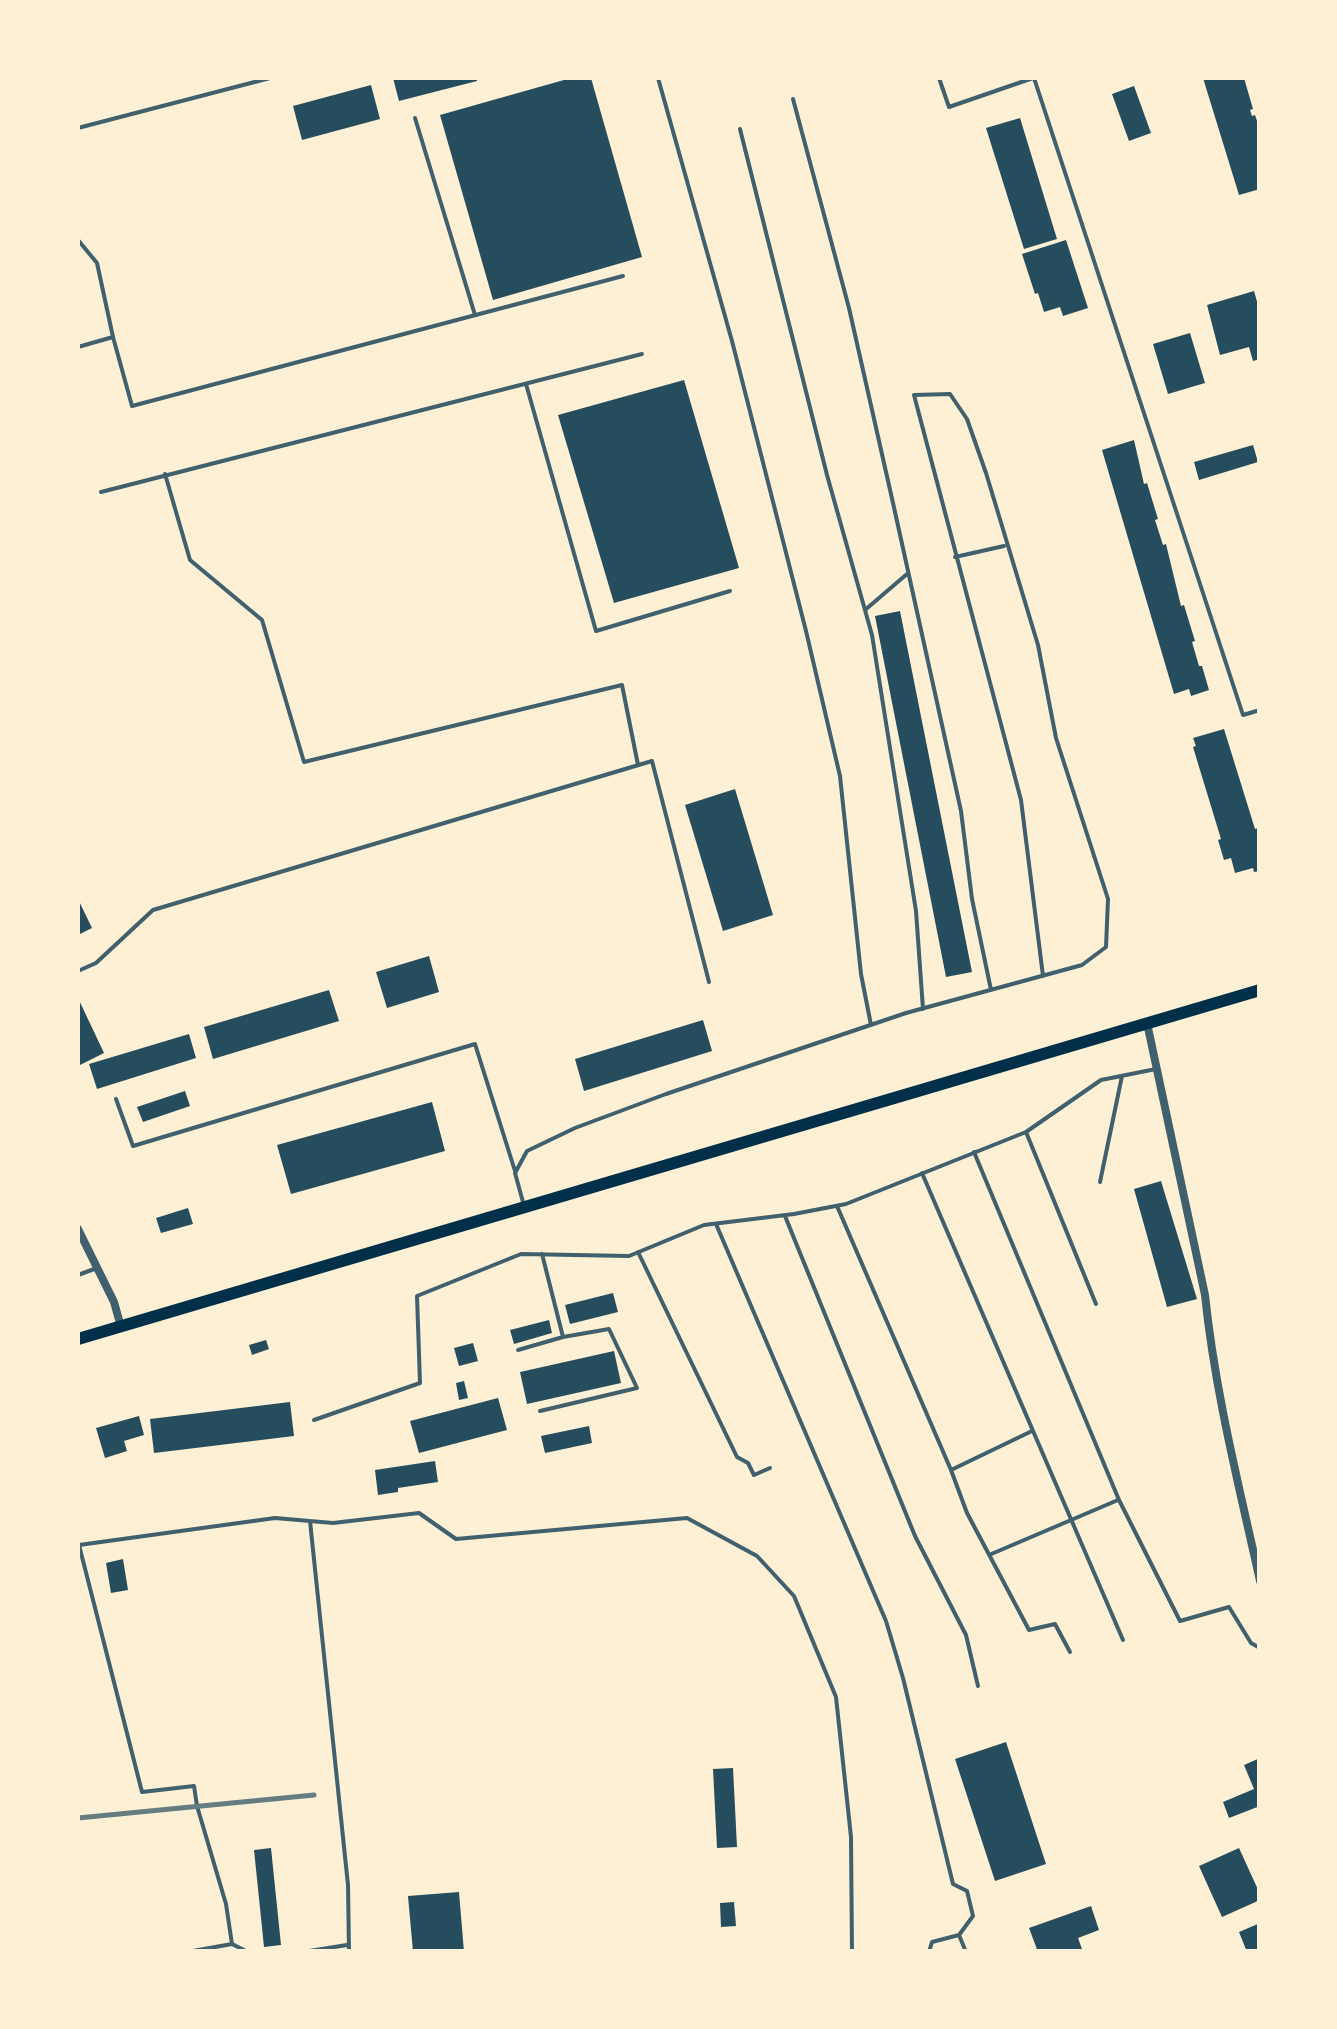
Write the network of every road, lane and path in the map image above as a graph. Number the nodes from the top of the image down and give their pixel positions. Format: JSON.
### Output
{"nodes":[{"id":1,"x":270,"y":78,"type":"edge"},
{"id":2,"x":658,"y":78,"type":"edge"},
{"id":3,"x":939,"y":78,"type":"edge"},
{"id":4,"x":1034,"y":78,"type":"edge"},
{"id":5,"x":792,"y":99,"type":"dead end"},
{"id":6,"x":415,"y":118,"type":"dead end"},
{"id":7,"x":78,"y":128,"type":"edge"},
{"id":8,"x":740,"y":128,"type":"dead end"},
{"id":9,"x":78,"y":240,"type":"edge"},
{"id":10,"x":622,"y":276,"type":"dead end"},
{"id":11,"x":475,"y":314,"type":"junction"},
{"id":12,"x":113,"y":336,"type":"junction"},
{"id":13,"x":78,"y":347,"type":"edge"},
{"id":14,"x":642,"y":354,"type":"dead end"},
{"id":15,"x":526,"y":384,"type":"junction"},
{"id":16,"x":165,"y":474,"type":"junction"},
{"id":17,"x":101,"y":492,"type":"dead end"},
{"id":18,"x":1006,"y":546,"type":"junction"},
{"id":19,"x":955,"y":557,"type":"junction"},
{"id":20,"x":908,"y":574,"type":"junction"},
{"id":21,"x":730,"y":591,"type":"dead end"},
{"id":22,"x":865,"y":610,"type":"junction"},
{"id":23,"x":1260,"y":710,"type":"edge"},
{"id":24,"x":638,"y":766,"type":"junction"},
{"id":25,"x":78,"y":971,"type":"edge"},
{"id":26,"x":1042,"y":976,"type":"junction"},
{"id":27,"x":708,"y":982,"type":"dead end"},
{"id":28,"x":991,"y":990,"type":"junction"},
{"id":29,"x":1260,"y":990,"type":"edge"},
{"id":30,"x":923,"y":1009,"type":"junction"},
{"id":31,"x":1146,"y":1023,"type":"junction"},
{"id":32,"x":871,"y":1025,"type":"junction"},
{"id":33,"x":1158,"y":1069,"type":"junction"},
{"id":34,"x":1122,"y":1076,"type":"junction"},
{"id":35,"x":116,"y":1099,"type":"dead end"},
{"id":36,"x":1026,"y":1132,"type":"junction"},
{"id":37,"x":974,"y":1152,"type":"junction"},
{"id":38,"x":515,"y":1173,"type":"junction"},
{"id":39,"x":922,"y":1174,"type":"junction"},
{"id":40,"x":1100,"y":1182,"type":"dead end"},
{"id":41,"x":525,"y":1206,"type":"junction"},
{"id":42,"x":837,"y":1206,"type":"junction"},
{"id":43,"x":784,"y":1216,"type":"junction"},
{"id":44,"x":716,"y":1224,"type":"junction"},
{"id":45,"x":78,"y":1229,"type":"edge"},
{"id":46,"x":638,"y":1252,"type":"junction"},
{"id":47,"x":542,"y":1254,"type":"junction"},
{"id":48,"x":97,"y":1268,"type":"junction"},
{"id":49,"x":78,"y":1276,"type":"edge"},
{"id":50,"x":1096,"y":1304,"type":"dead end"},
{"id":51,"x":121,"y":1328,"type":"junction"},
{"id":52,"x":563,"y":1337,"type":"junction"},
{"id":53,"x":78,"y":1339,"type":"edge"},
{"id":54,"x":518,"y":1350,"type":"dead end"},
{"id":55,"x":540,"y":1411,"type":"dead end"},
{"id":56,"x":314,"y":1420,"type":"dead end"},
{"id":57,"x":1032,"y":1431,"type":"junction"},
{"id":58,"x":770,"y":1468,"type":"dead end"},
{"id":59,"x":951,"y":1470,"type":"junction"},
{"id":60,"x":1119,"y":1500,"type":"junction"},
{"id":61,"x":310,"y":1521,"type":"junction"},
{"id":62,"x":1071,"y":1521,"type":"junction"},
{"id":63,"x":78,"y":1544,"type":"edge"},
{"id":64,"x":989,"y":1555,"type":"junction"},
{"id":65,"x":1260,"y":1581,"type":"edge"},
{"id":66,"x":1123,"y":1640,"type":"dead end"},
{"id":67,"x":1260,"y":1648,"type":"edge"},
{"id":68,"x":1070,"y":1652,"type":"dead end"},
{"id":69,"x":978,"y":1686,"type":"dead end"},
{"id":70,"x":959,"y":1935,"type":"junction"},
{"id":71,"x":232,"y":1944,"type":"junction"},
{"id":72,"x":349,"y":1948,"type":"edge"},
{"id":73,"x":186,"y":1952,"type":"edge"},
{"id":74,"x":248,"y":1952,"type":"edge"},
{"id":75,"x":303,"y":1952,"type":"edge"},
{"id":76,"x":852,"y":1952,"type":"edge"},
{"id":77,"x":929,"y":1952,"type":"edge"},
{"id":78,"x":966,"y":1952,"type":"edge"}],
"edges":[{"from":1,"to":7,"type":"lane"},
{"from":2,"to":32,"type":"lane"},
{"from":3,"to":4,"type":"lane"},
{"from":4,"to":23,"type":"lane"},
{"from":5,"to":20,"type":"lane"},
{"from":6,"to":11,"type":"lane"},
{"from":8,"to":22,"type":"lane"},
{"from":9,"to":12,"type":"lane"},
{"from":10,"to":11,"type":"lane"},
{"from":11,"to":12,"type":"lane"},
{"from":12,"to":13,"type":"lane"},
{"from":14,"to":15,"type":"lane"},
{"from":15,"to":16,"type":"lane"},
{"from":15,"to":21,"type":"lane"},
{"from":16,"to":17,"type":"lane"},
{"from":16,"to":24,"type":"lane"},
{"from":18,"to":19,"type":"lane"},
{"from":18,"to":19,"type":"lane"},
{"from":18,"to":26,"type":"lane"},
{"from":19,"to":26,"type":"lane"},
{"from":20,"to":22,"type":"lane"},
{"from":20,"to":28,"type":"lane"},
{"from":22,"to":30,"type":"lane"},
{"from":24,"to":25,"type":"lane"},
{"from":24,"to":27,"type":"lane"},
{"from":26,"to":28,"type":"lane"},
{"from":28,"to":30,"type":"lane"},
{"from":29,"to":31,"type":"main road"},
{"from":30,"to":32,"type":"lane"},
{"from":31,"to":33,"type":"street"},
{"from":31,"to":41,"type":"main road"},
{"from":32,"to":38,"type":"lane"},
{"from":33,"to":34,"type":"lane"},
{"from":33,"to":65,"type":"street"},
{"from":34,"to":36,"type":"lane"},
{"from":34,"to":40,"type":"lane"},
{"from":35,"to":38,"type":"lane"},
{"from":36,"to":37,"type":"lane"},
{"from":36,"to":50,"type":"lane"},
{"from":37,"to":39,"type":"lane"},
{"from":37,"to":60,"type":"lane"},
{"from":38,"to":41,"type":"lane"},
{"from":39,"to":42,"type":"lane"},
{"from":39,"to":57,"type":"lane"},
{"from":41,"to":51,"type":"main road"},
{"from":42,"to":43,"type":"lane"},
{"from":42,"to":59,"type":"lane"},
{"from":43,"to":44,"type":"lane"},
{"from":43,"to":69,"type":"lane"},
{"from":44,"to":46,"type":"lane"},
{"from":44,"to":70,"type":"lane"},
{"from":45,"to":48,"type":"street"},
{"from":46,"to":47,"type":"lane"},
{"from":46,"to":58,"type":"lane"},
{"from":47,"to":52,"type":"lane"},
{"from":47,"to":56,"type":"lane"},
{"from":48,"to":49,"type":"lane"},
{"from":48,"to":51,"type":"street"},
{"from":51,"to":53,"type":"main road"},
{"from":52,"to":54,"type":"lane"},
{"from":52,"to":55,"type":"lane"},
{"from":57,"to":59,"type":"lane"},
{"from":57,"to":62,"type":"lane"},
{"from":59,"to":64,"type":"lane"},
{"from":60,"to":62,"type":"lane"},
{"from":60,"to":67,"type":"lane"},
{"from":61,"to":63,"type":"lane"},
{"from":61,"to":72,"type":"lane"},
{"from":61,"to":76,"type":"lane"},
{"from":62,"to":64,"type":"lane"},
{"from":62,"to":66,"type":"lane"},
{"from":63,"to":71,"type":"lane"},
{"from":64,"to":68,"type":"lane"},
{"from":70,"to":77,"type":"lane"},
{"from":70,"to":78,"type":"lane"},
{"from":71,"to":73,"type":"lane"},
{"from":71,"to":74,"type":"lane"},
{"from":72,"to":75,"type":"lane"}]}
